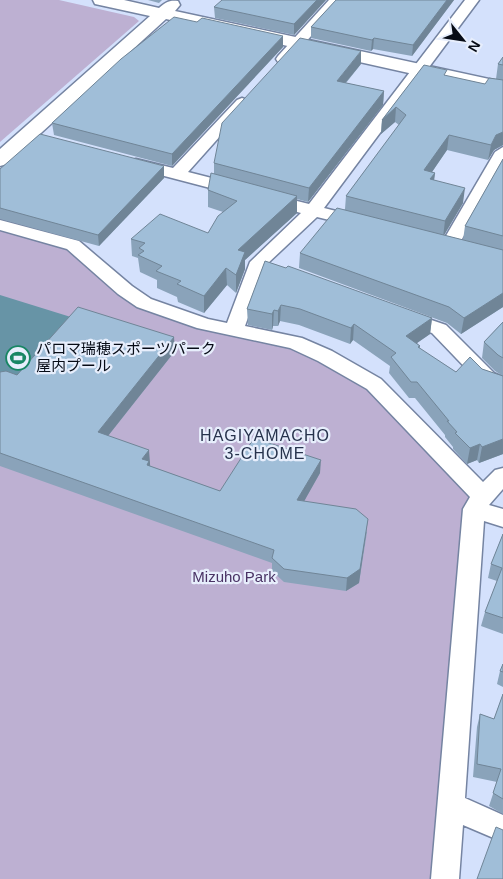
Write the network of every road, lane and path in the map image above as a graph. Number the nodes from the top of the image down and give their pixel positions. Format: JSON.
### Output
{"nodes":[{"id":1,"x":101,"y":0,"type":"edge"},
{"id":2,"x":178,"y":0,"type":"edge"},
{"id":3,"x":336,"y":0,"type":"edge"},
{"id":4,"x":472,"y":0,"type":"edge"},
{"id":5,"x":163,"y":14,"type":"junction"},
{"id":6,"x":298,"y":43,"type":"junction"},
{"id":7,"x":421,"y":70,"type":"junction"},
{"id":8,"x":270,"y":72,"type":"edge"},
{"id":9,"x":503,"y":88,"type":"edge"},
{"id":10,"x":250,"y":94,"type":"edge"},
{"id":11,"x":28,"y":135,"type":"junction"},
{"id":12,"x":46,"y":140,"type":"edge"},
{"id":13,"x":503,"y":152,"type":"edge"},
{"id":14,"x":0,"y":160,"type":"edge"},
{"id":15,"x":120,"y":160,"type":"edge"},
{"id":16,"x":176,"y":175,"type":"junction"},
{"id":17,"x":314,"y":210,"type":"junction"},
{"id":18,"x":0,"y":225,"type":"edge"},
{"id":19,"x":372,"y":225,"type":"edge"},
{"id":20,"x":430,"y":240,"type":"edge"},
{"id":21,"x":449,"y":246,"type":"junction"},
{"id":22,"x":467,"y":250,"type":"edge"},
{"id":23,"x":259,"y":262,"type":"junction"},
{"id":24,"x":277,"y":269,"type":"edge"},
{"id":25,"x":385,"y":309,"type":"edge"},
{"id":26,"x":234,"y":330,"type":"junction"},
{"id":27,"x":503,"y":385,"type":"edge"},
{"id":28,"x":503,"y":476,"type":"edge"},
{"id":29,"x":478,"y":503,"type":"junction"},
{"id":30,"x":503,"y":518,"type":"edge"},
{"id":31,"x":452,"y":806,"type":"junction"},
{"id":32,"x":503,"y":828,"type":"edge"},
{"id":33,"x":446,"y":879,"type":"edge"}],
"edges":[{"from":1,"to":5,"type":"street"},
{"from":2,"to":5,"type":"street"},
{"from":3,"to":6,"type":"street"},
{"from":4,"to":7,"type":"street"},
{"from":5,"to":6,"type":"street"},
{"from":5,"to":11,"type":"street"},
{"from":6,"to":7,"type":"street"},
{"from":6,"to":8,"type":"street"},
{"from":7,"to":9,"type":"street"},
{"from":7,"to":17,"type":"street"},
{"from":10,"to":16,"type":"street"},
{"from":11,"to":12,"type":"street"},
{"from":11,"to":14,"type":"street"},
{"from":13,"to":21,"type":"street"},
{"from":15,"to":16,"type":"street"},
{"from":16,"to":17,"type":"street"},
{"from":17,"to":19,"type":"street"},
{"from":17,"to":23,"type":"street"},
{"from":18,"to":26,"type":"street"},
{"from":20,"to":21,"type":"street"},
{"from":21,"to":22,"type":"street"},
{"from":23,"to":24,"type":"street"},
{"from":23,"to":26,"type":"street"},
{"from":25,"to":27,"type":"street"},
{"from":26,"to":29,"type":"street"},
{"from":28,"to":29,"type":"street"},
{"from":29,"to":30,"type":"street"},
{"from":29,"to":31,"type":"street"},
{"from":31,"to":32,"type":"street"},
{"from":31,"to":33,"type":"street"}]}
